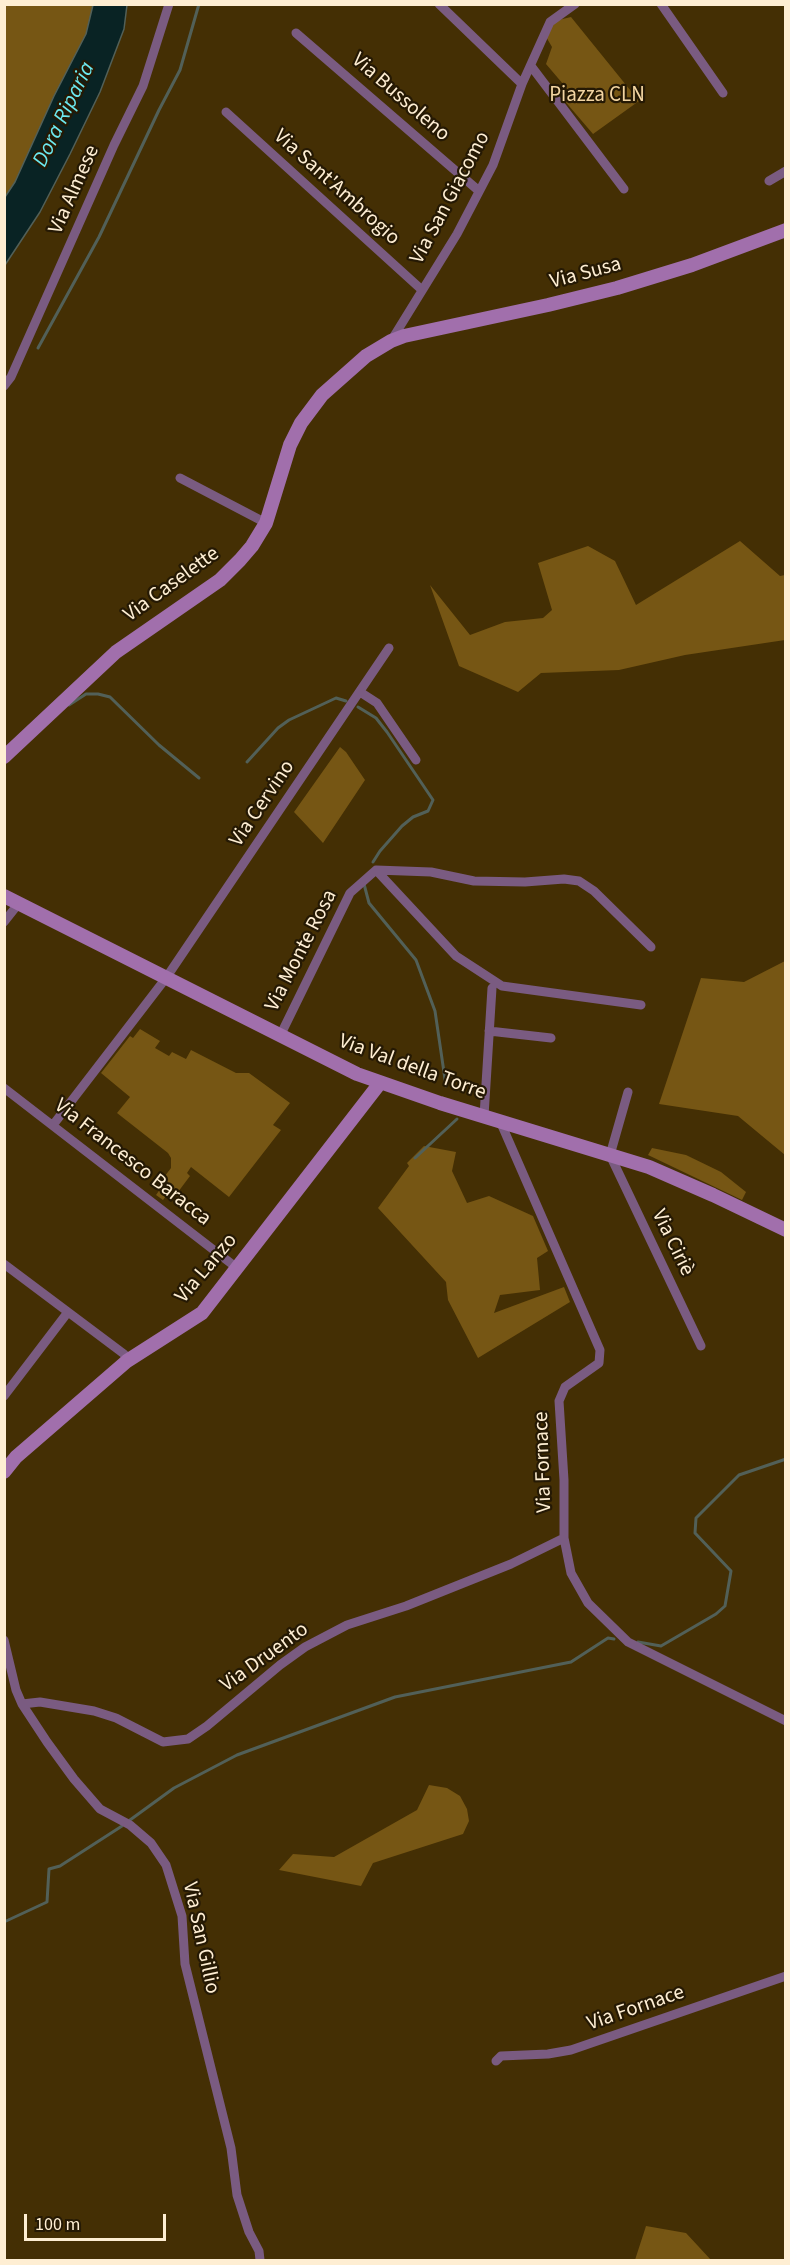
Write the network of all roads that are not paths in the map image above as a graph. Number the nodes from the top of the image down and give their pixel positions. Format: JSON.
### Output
{"nodes":[{"id":1,"x":169,"y":4,"type":"edge"},
{"id":2,"x":438,"y":4,"type":"edge"},
{"id":3,"x":574,"y":4,"type":"edge"},
{"id":4,"x":661,"y":4,"type":"edge"},
{"id":5,"x":296,"y":33,"type":"dead end"},
{"id":6,"x":531,"y":66,"type":"junction"},
{"id":7,"x":522,"y":84,"type":"junction"},
{"id":8,"x":723,"y":93,"type":"dead end"},
{"id":9,"x":226,"y":112,"type":"dead end"},
{"id":10,"x":786,"y":171,"type":"edge"},
{"id":11,"x":769,"y":181,"type":"dead end"},
{"id":12,"x":624,"y":189,"type":"dead end"},
{"id":13,"x":479,"y":191,"type":"junction"},
{"id":14,"x":786,"y":230,"type":"edge"},
{"id":15,"x":422,"y":290,"type":"junction"},
{"id":16,"x":391,"y":341,"type":"junction"},
{"id":17,"x":4,"y":386,"type":"edge"},
{"id":18,"x":180,"y":478,"type":"dead end"},
{"id":19,"x":266,"y":523,"type":"junction"},
{"id":20,"x":388,"y":648,"type":"dead end"},
{"id":21,"x":360,"y":692,"type":"junction"},
{"id":22,"x":4,"y":757,"type":"edge"},
{"id":23,"x":416,"y":760,"type":"dead end"},
{"id":24,"x":376,"y":870,"type":"junction"},
{"id":25,"x":4,"y":896,"type":"edge"},
{"id":26,"x":19,"y":903,"type":"junction"},
{"id":27,"x":4,"y":922,"type":"edge"},
{"id":28,"x":651,"y":947,"type":"dead end"},
{"id":29,"x":166,"y":978,"type":"junction"},
{"id":30,"x":492,"y":988,"type":"dead end"},
{"id":31,"x":640,"y":1005,"type":"dead end"},
{"id":32,"x":489,"y":1031,"type":"junction"},
{"id":33,"x":280,"y":1036,"type":"junction"},
{"id":34,"x":551,"y":1038,"type":"dead end"},
{"id":35,"x":380,"y":1083,"type":"junction"},
{"id":36,"x":4,"y":1088,"type":"edge"},
{"id":37,"x":628,"y":1092,"type":"dead end"},
{"id":38,"x":484,"y":1116,"type":"junction"},
{"id":39,"x":500,"y":1121,"type":"junction"},
{"id":40,"x":52,"y":1125,"type":"junction"},
{"id":41,"x":610,"y":1155,"type":"junction"},
{"id":42,"x":786,"y":1230,"type":"edge"},
{"id":43,"x":8,"y":1267,"type":"edge"},
{"id":44,"x":237,"y":1268,"type":"junction"},
{"id":45,"x":4,"y":1278,"type":"edge"},
{"id":46,"x":68,"y":1312,"type":"junction"},
{"id":47,"x":701,"y":1346,"type":"dead end"},
{"id":48,"x":127,"y":1361,"type":"junction"},
{"id":49,"x":4,"y":1396,"type":"edge"},
{"id":50,"x":6,"y":1464,"type":"edge"},
{"id":51,"x":564,"y":1538,"type":"junction"},
{"id":52,"x":4,"y":1640,"type":"edge"},
{"id":53,"x":22,"y":1704,"type":"junction"},
{"id":54,"x":786,"y":1721,"type":"edge"},
{"id":55,"x":786,"y":1976,"type":"edge"},
{"id":56,"x":496,"y":2061,"type":"dead end"},
{"id":57,"x":260,"y":2260,"type":"edge"}],
"edges":[{"from":1,"to":17,"type":"street","name":"Via Almese"},
{"from":2,"to":7,"type":"street"},
{"from":3,"to":6,"type":"street","name":"Via San Giacomo"},
{"from":4,"to":8,"type":"street"},
{"from":5,"to":13,"type":"street","name":"Via Bussoleno"},
{"from":6,"to":7,"type":"street","name":"Via San Giacomo"},
{"from":6,"to":12,"type":"street"},
{"from":7,"to":13,"type":"street","name":"Via San Giacomo"},
{"from":9,"to":15,"type":"street","name":"Via Sant'Ambrogio"},
{"from":10,"to":11,"type":"street"},
{"from":13,"to":15,"type":"street","name":"Via San Giacomo"},
{"from":14,"to":16,"type":"street","name":"Via Susa"},
{"from":15,"to":16,"type":"street","name":"Via San Giacomo"},
{"from":16,"to":19,"type":"street","name":"Via Caselette"},
{"from":18,"to":19,"type":"street"},
{"from":19,"to":22,"type":"street","name":"Via Caselette"},
{"from":20,"to":21,"type":"street","name":"Via Cervino"},
{"from":21,"to":23,"type":"street"},
{"from":21,"to":29,"type":"street","name":"Via Cervino"},
{"from":24,"to":28,"type":"street"},
{"from":24,"to":31,"type":"street"},
{"from":24,"to":33,"type":"street","name":"Via Monte Rosa"},
{"from":25,"to":26,"type":"street","name":"Via Val della Torre"},
{"from":26,"to":27,"type":"street"},
{"from":26,"to":29,"type":"street","name":"Via Val della Torre"},
{"from":29,"to":33,"type":"street","name":"Via Val della Torre"},
{"from":29,"to":40,"type":"street","name":"Via Cervino"},
{"from":30,"to":32,"type":"street"},
{"from":32,"to":34,"type":"street"},
{"from":32,"to":38,"type":"street"},
{"from":33,"to":35,"type":"street","name":"Via Val della Torre"},
{"from":35,"to":38,"type":"street","name":"Via Val della Torre"},
{"from":35,"to":44,"type":"street","name":"Via Lanzo"},
{"from":36,"to":40,"type":"street","name":"Via Francesco Baracca"},
{"from":37,"to":41,"type":"street"},
{"from":38,"to":39,"type":"street","name":"Via Val della Torre"},
{"from":39,"to":41,"type":"street","name":"Via Val della Torre"},
{"from":39,"to":51,"type":"street","name":"Via Fornace"},
{"from":40,"to":44,"type":"street","name":"Via Francesco Baracca"},
{"from":41,"to":42,"type":"street","name":"Via Val della Torre"},
{"from":41,"to":47,"type":"street","name":"Via Ciriè"},
{"from":43,"to":45,"type":"street"},
{"from":43,"to":46,"type":"street"},
{"from":44,"to":48,"type":"street","name":"Via Lanzo"},
{"from":46,"to":48,"type":"street"},
{"from":46,"to":49,"type":"street"},
{"from":48,"to":50,"type":"street","name":"Via Lanzo"},
{"from":51,"to":53,"type":"street","name":"Via Druento"},
{"from":51,"to":54,"type":"street","name":"Via Fornace"},
{"from":52,"to":53,"type":"street","name":"Via San Gillio"},
{"from":53,"to":57,"type":"street","name":"Via San Gillio"},
{"from":55,"to":56,"type":"street","name":"Via Fornace"}]}
